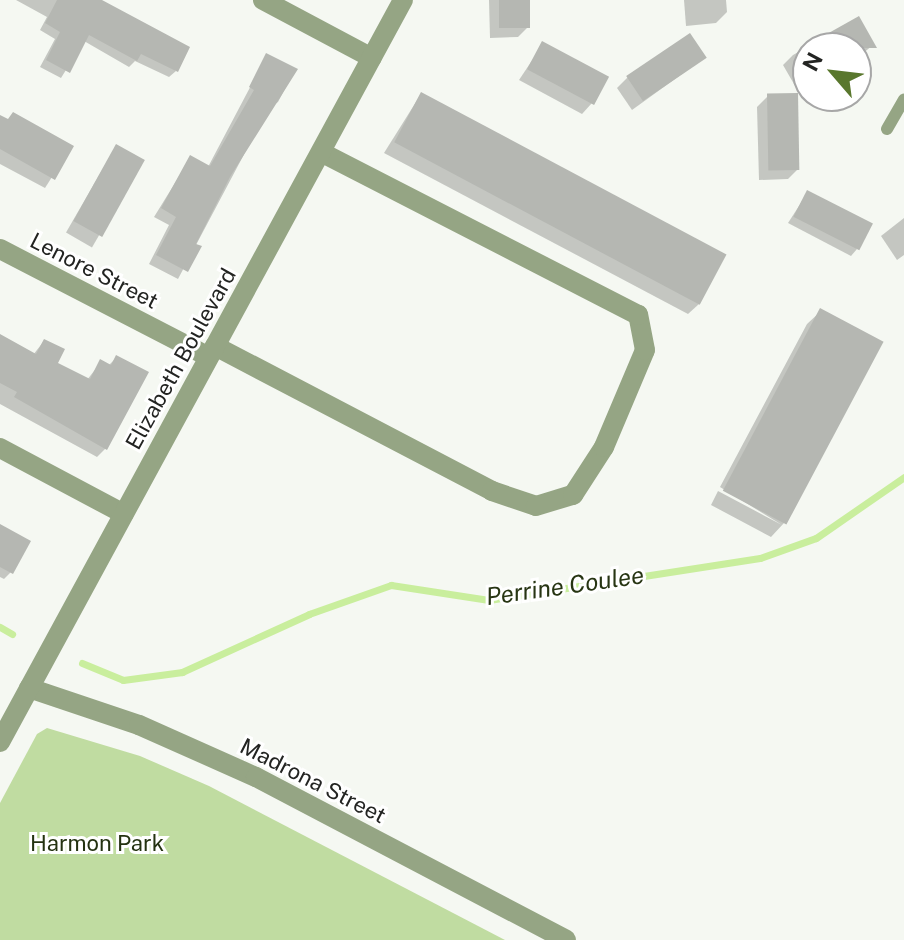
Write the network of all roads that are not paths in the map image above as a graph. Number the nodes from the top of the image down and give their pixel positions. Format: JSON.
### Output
{"nodes":[{"id":1,"x":263,"y":0,"type":"edge"},
{"id":2,"x":403,"y":0,"type":"edge"},
{"id":3,"x":372,"y":58,"type":"junction"},
{"id":4,"x":904,"y":99,"type":"edge"},
{"id":5,"x":887,"y":129,"type":"dead end"},
{"id":6,"x":321,"y":152,"type":"junction"},
{"id":7,"x":0,"y":249,"type":"edge"},
{"id":8,"x":212,"y":351,"type":"junction"},
{"id":9,"x":0,"y":448,"type":"edge"},
{"id":10,"x":124,"y":514,"type":"junction"},
{"id":11,"x":29,"y":688,"type":"junction"},
{"id":12,"x":0,"y":742,"type":"edge"},
{"id":13,"x":566,"y":940,"type":"edge"}],
"edges":[{"from":1,"to":3,"type":"street"},
{"from":2,"to":3,"type":"street","name":"Elizabeth Boulevard"},
{"from":3,"to":6,"type":"street","name":"Elizabeth Boulevard"},
{"from":4,"to":5,"type":"lane"},
{"from":6,"to":8,"type":"street","name":"Elizabeth Boulevard"},
{"from":6,"to":8,"type":"street","name":"Lenore Street"},
{"from":7,"to":8,"type":"street","name":"Lenore Street"},
{"from":8,"to":10,"type":"street","name":"Elizabeth Boulevard"},
{"from":9,"to":10,"type":"street"},
{"from":10,"to":11,"type":"street","name":"Elizabeth Boulevard"},
{"from":11,"to":12,"type":"street","name":"Elizabeth Boulevard"},
{"from":11,"to":13,"type":"street","name":"Madrona Street"}]}
